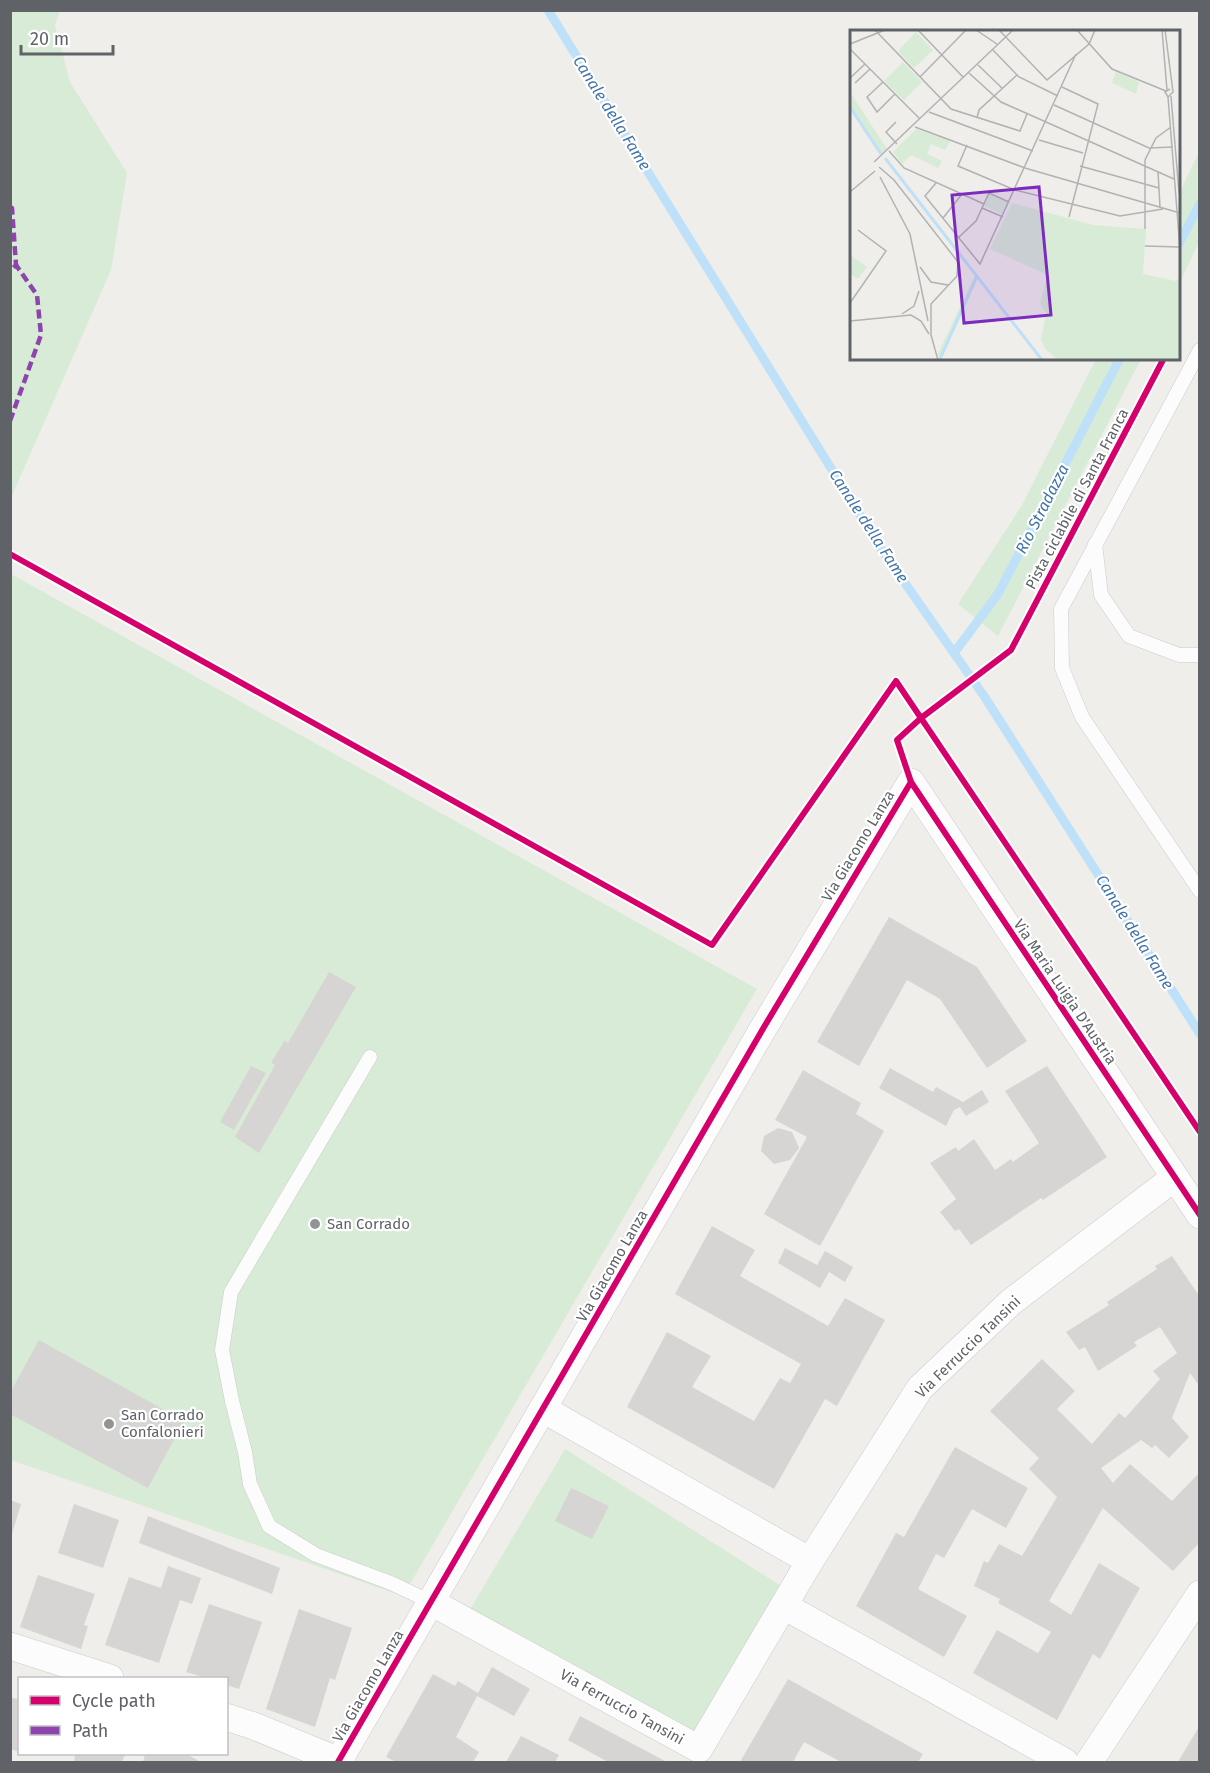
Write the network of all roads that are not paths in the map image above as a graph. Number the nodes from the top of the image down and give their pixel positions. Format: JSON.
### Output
{"nodes":[{"id":1,"x":1200,"y":350,"type":"edge"},
{"id":2,"x":1095,"y":544,"type":"junction"},
{"id":3,"x":1200,"y":655,"type":"edge"},
{"id":4,"x":911,"y":782,"type":"joint"},
{"id":5,"x":1200,"y":891,"type":"edge"},
{"id":6,"x":370,"y":1057,"type":"dead end"},
{"id":7,"x":1174,"y":1178,"type":"junction"},
{"id":8,"x":1200,"y":1215,"type":"edge"},
{"id":9,"x":543,"y":1409,"type":"junction"},
{"id":10,"x":810,"y":1561,"type":"junction"},
{"id":11,"x":1200,"y":1594,"type":"edge"},
{"id":12,"x":431,"y":1602,"type":"junction"},
{"id":13,"x":784,"y":1606,"type":"junction"},
{"id":14,"x":10,"y":1646,"type":"edge"},
{"id":15,"x":107,"y":1677,"type":"edge"},
{"id":16,"x":228,"y":1718,"type":"edge"},
{"id":17,"x":339,"y":1762,"type":"edge"},
{"id":18,"x":1065,"y":1762,"type":"edge"},
{"id":19,"x":1089,"y":1762,"type":"edge"}],
"edges":[{"from":1,"to":2,"type":"lane"},
{"from":2,"to":3,"type":"lane"},
{"from":2,"to":5,"type":"lane"},
{"from":4,"to":7,"type":"street","name":"Via Maria Luigia D'Austria"},
{"from":4,"to":9,"type":"street","name":"Via Giacomo Lanza"},
{"from":6,"to":12,"type":"lane"},
{"from":7,"to":8,"type":"street","name":"Via Maria Luigia D'Austria"},
{"from":7,"to":10,"type":"street","name":"Via Ferruccio Tansini"},
{"from":9,"to":10,"type":"street"},
{"from":9,"to":12,"type":"street","name":"Via Giacomo Lanza"},
{"from":10,"to":13,"type":"street","name":"Via Ferruccio Tansini"},
{"from":11,"to":19,"type":"street"},
{"from":12,"to":13,"type":"street","name":"Via Ferruccio Tansini"},
{"from":12,"to":17,"type":"street","name":"Via Giacomo Lanza"},
{"from":13,"to":18,"type":"street"},
{"from":14,"to":15,"type":"street"},
{"from":16,"to":17,"type":"street"}]}
